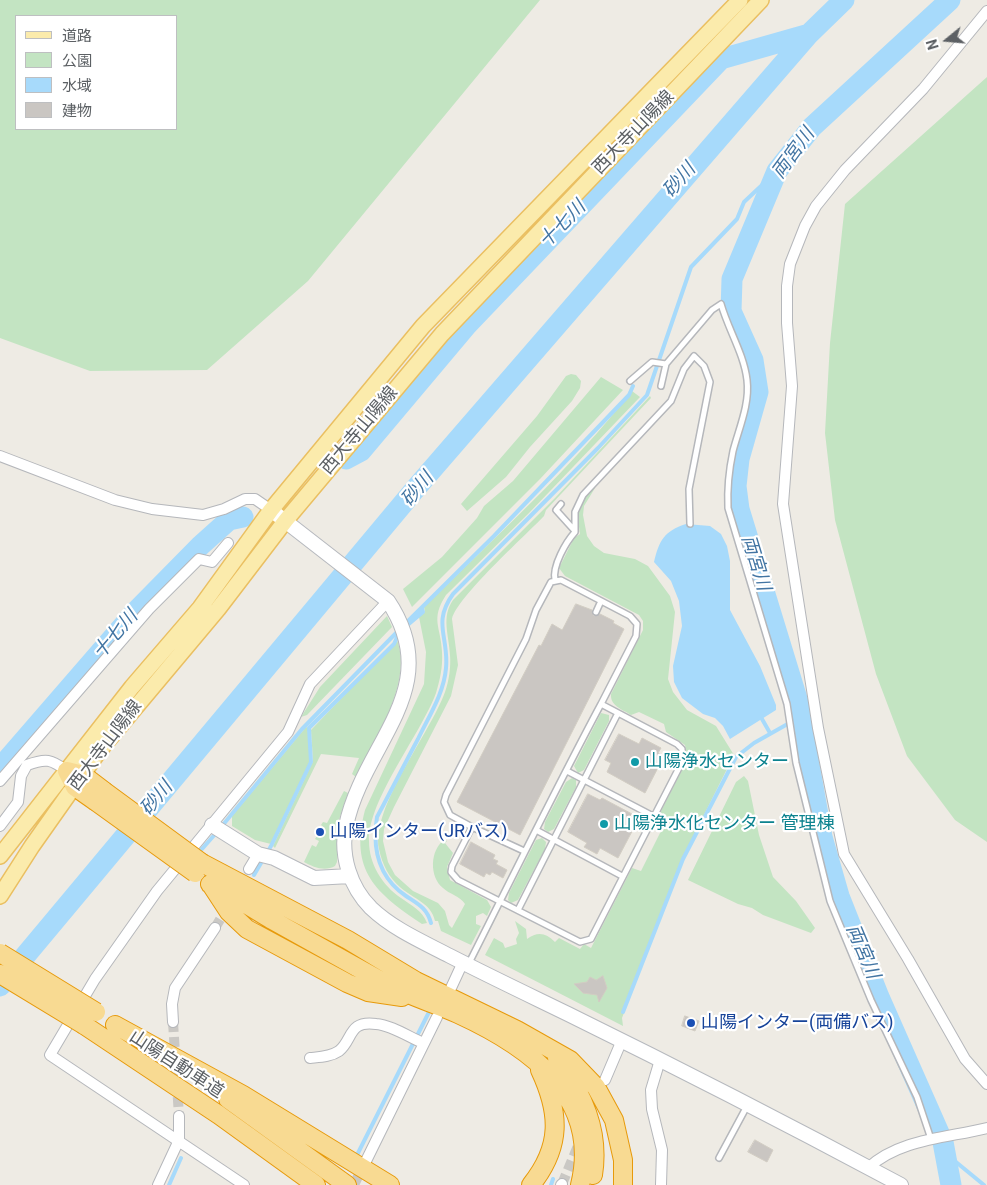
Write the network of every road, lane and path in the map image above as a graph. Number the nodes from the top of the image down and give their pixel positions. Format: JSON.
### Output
{"nodes":[{"id":1,"x":740,"y":0,"type":"edge"},
{"id":2,"x":761,"y":0,"type":"edge"},
{"id":3,"x":987,"y":11,"type":"edge"},
{"id":4,"x":666,"y":364,"type":"junction"},
{"id":5,"x":630,"y":381,"type":"dead end"},
{"id":6,"x":660,"y":386,"type":"dead end"},
{"id":7,"x":0,"y":456,"type":"edge"},
{"id":8,"x":561,"y":504,"type":"dead end"},
{"id":9,"x":272,"y":510,"type":"junction"},
{"id":10,"x":286,"y":520,"type":"junction"},
{"id":11,"x":690,"y":524,"type":"dead end"},
{"id":12,"x":576,"y":532,"type":"junction"},
{"id":13,"x":228,"y":543,"type":"dead end"},
{"id":14,"x":555,"y":580,"type":"junction"},
{"id":15,"x":383,"y":597,"type":"junction"},
{"id":16,"x":601,"y":601,"type":"junction"},
{"id":17,"x":596,"y":612,"type":"dead end"},
{"id":18,"x":601,"y":704,"type":"junction"},
{"id":19,"x":618,"y":713,"type":"junction"},
{"id":20,"x":567,"y":771,"type":"junction"},
{"id":21,"x":75,"y":778,"type":"junction"},
{"id":22,"x":584,"y":779,"type":"junction"},
{"id":23,"x":0,"y":781,"type":"edge"},
{"id":24,"x":653,"y":816,"type":"junction"},
{"id":25,"x":212,"y":825,"type":"junction"},
{"id":26,"x":0,"y":826,"type":"edge"},
{"id":27,"x":472,"y":827,"type":"junction"},
{"id":28,"x":536,"y":830,"type":"junction"},
{"id":29,"x":553,"y":839,"type":"junction"},
{"id":30,"x":524,"y":852,"type":"junction"},
{"id":31,"x":258,"y":854,"type":"junction"},
{"id":32,"x":0,"y":856,"type":"edge"},
{"id":33,"x":199,"y":868,"type":"junction"},
{"id":34,"x":249,"y":869,"type":"dead end"},
{"id":35,"x":350,"y":876,"type":"junction"},
{"id":36,"x":622,"y":876,"type":"junction"},
{"id":37,"x":210,"y":884,"type":"junction"},
{"id":38,"x":0,"y":896,"type":"edge"},
{"id":39,"x":500,"y":901,"type":"junction"},
{"id":40,"x":518,"y":910,"type":"junction"},
{"id":41,"x":215,"y":928,"type":"tunnel mouth"},
{"id":42,"x":0,"y":953,"type":"edge"},
{"id":43,"x":466,"y":964,"type":"junction"},
{"id":44,"x":0,"y":974,"type":"edge"},
{"id":45,"x":451,"y":988,"type":"dead end"},
{"id":46,"x":422,"y":1000,"type":"junction"},
{"id":47,"x":437,"y":1017,"type":"dead end"},
{"id":48,"x":173,"y":1022,"type":"tunnel mouth"},
{"id":49,"x":115,"y":1024,"type":"junction"},
{"id":50,"x":622,"y":1040,"type":"junction"},
{"id":51,"x":423,"y":1043,"type":"junction"},
{"id":52,"x":551,"y":1050,"type":"junction"},
{"id":53,"x":310,"y":1058,"type":"dead end"},
{"id":54,"x":535,"y":1060,"type":"junction"},
{"id":55,"x":660,"y":1060,"type":"junction"},
{"id":56,"x":605,"y":1080,"type":"dead end"},
{"id":57,"x":987,"y":1084,"type":"edge"},
{"id":58,"x":747,"y":1105,"type":"junction"},
{"id":59,"x":179,"y":1116,"type":"tunnel mouth"},
{"id":60,"x":987,"y":1128,"type":"edge"},
{"id":61,"x":178,"y":1140,"type":"junction"},
{"id":62,"x":931,"y":1140,"type":"junction"},
{"id":63,"x":719,"y":1158,"type":"dead end"},
{"id":64,"x":365,"y":1163,"type":"tunnel mouth"},
{"id":65,"x":868,"y":1168,"type":"junction"},
{"id":66,"x":158,"y":1185,"type":"edge"},
{"id":67,"x":244,"y":1185,"type":"edge"},
{"id":68,"x":316,"y":1185,"type":"edge"},
{"id":69,"x":348,"y":1185,"type":"edge"},
{"id":70,"x":390,"y":1185,"type":"edge"},
{"id":71,"x":531,"y":1185,"type":"edge"},
{"id":72,"x":580,"y":1185,"type":"edge"},
{"id":73,"x":591,"y":1185,"type":"edge"},
{"id":74,"x":623,"y":1185,"type":"edge"},
{"id":75,"x":661,"y":1185,"type":"edge"},
{"id":76,"x":901,"y":1185,"type":"edge"}],
"edges":[{"from":1,"to":9,"type":"main road","name":"西大寺山陽線"},
{"from":2,"to":10,"type":"main road","name":"西大寺山陽線"},
{"from":3,"to":57,"type":"street"},
{"from":4,"to":5,"type":"lane"},
{"from":4,"to":6,"type":"lane"},
{"from":4,"to":62,"type":"lane"},
{"from":7,"to":9,"type":"street"},
{"from":8,"to":12,"type":"lane"},
{"from":9,"to":10,"type":"street"},
{"from":9,"to":21,"type":"main road","name":"西大寺山陽線"},
{"from":10,"to":15,"type":"street"},
{"from":10,"to":21,"type":"main road","name":"西大寺山陽線"},
{"from":11,"to":12,"type":"lane"},
{"from":12,"to":14,"type":"lane"},
{"from":13,"to":23,"type":"street"},
{"from":14,"to":16,"type":"lane"},
{"from":14,"to":27,"type":"lane"},
{"from":15,"to":25,"type":"street"},
{"from":15,"to":35,"type":"street"},
{"from":16,"to":17,"type":"lane"},
{"from":16,"to":18,"type":"lane"},
{"from":18,"to":19,"type":"lane"},
{"from":18,"to":20,"type":"lane"},
{"from":19,"to":22,"type":"lane"},
{"from":19,"to":24,"type":"lane"},
{"from":20,"to":22,"type":"lane"},
{"from":20,"to":28,"type":"lane"},
{"from":21,"to":26,"type":"street"},
{"from":21,"to":32,"type":"main road","name":"西大寺山陽線"},
{"from":21,"to":33,"type":"highway","bridge":true},
{"from":21,"to":38,"type":"main road","name":"西大寺山陽線"},
{"from":22,"to":24,"type":"lane"},
{"from":22,"to":29,"type":"lane"},
{"from":24,"to":36,"type":"lane"},
{"from":25,"to":31,"type":"street"},
{"from":25,"to":61,"type":"street"},
{"from":27,"to":30,"type":"lane"},
{"from":27,"to":39,"type":"lane"},
{"from":28,"to":29,"type":"lane"},
{"from":28,"to":30,"type":"lane"},
{"from":29,"to":36,"type":"lane"},
{"from":29,"to":40,"type":"lane"},
{"from":30,"to":39,"type":"lane"},
{"from":31,"to":34,"type":"street"},
{"from":31,"to":35,"type":"street"},
{"from":33,"to":37,"type":"highway"},
{"from":33,"to":52,"type":"highway"},
{"from":35,"to":43,"type":"street"},
{"from":36,"to":40,"type":"lane"},
{"from":37,"to":46,"type":"highway"},
{"from":37,"to":46,"type":"highway"},
{"from":39,"to":40,"type":"lane"},
{"from":39,"to":43,"type":"lane"},
{"from":41,"to":48,"type":"street"},
{"from":42,"to":49,"type":"highway","name":"山陽自動車道","bridge":true},
{"from":43,"to":45,"type":"street"},
{"from":43,"to":50,"type":"street"},
{"from":44,"to":68,"type":"highway","name":"山陽自動車道","bridge":true},
{"from":46,"to":54,"type":"highway"},
{"from":47,"to":51,"type":"street"},
{"from":49,"to":69,"type":"highway","name":"山陽自動車道"},
{"from":49,"to":70,"type":"highway"},
{"from":50,"to":55,"type":"street"},
{"from":50,"to":56,"type":"street"},
{"from":51,"to":53,"type":"street"},
{"from":51,"to":64,"type":"street"},
{"from":52,"to":73,"type":"highway"},
{"from":52,"to":74,"type":"highway"},
{"from":54,"to":71,"type":"highway"},
{"from":54,"to":72,"type":"highway"},
{"from":55,"to":58,"type":"street"},
{"from":55,"to":75,"type":"street"},
{"from":58,"to":63,"type":"lane"},
{"from":58,"to":65,"type":"street"},
{"from":59,"to":61,"type":"street"},
{"from":60,"to":62,"type":"street"},
{"from":61,"to":66,"type":"street"},
{"from":61,"to":67,"type":"street"},
{"from":62,"to":65,"type":"street"},
{"from":65,"to":76,"type":"street"}]}
